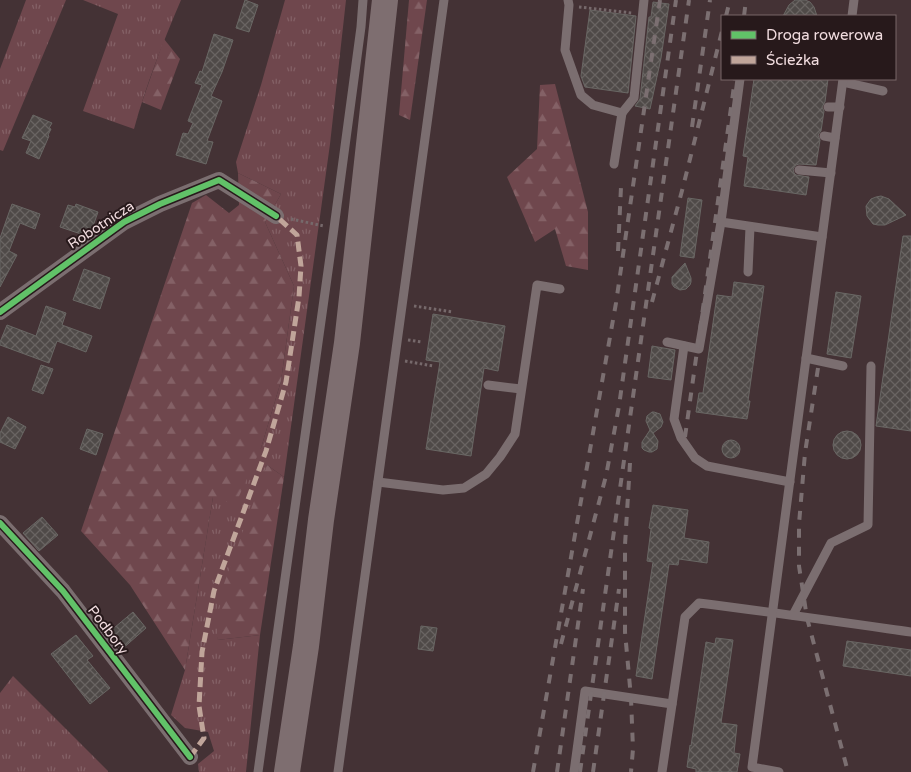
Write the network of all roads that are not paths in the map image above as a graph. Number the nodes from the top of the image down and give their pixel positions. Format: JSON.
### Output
{"nodes":[{"id":1,"x":363,"y":0,"type":"edge"},
{"id":2,"x":385,"y":0,"type":"edge"},
{"id":3,"x":444,"y":0,"type":"edge"},
{"id":4,"x":644,"y":0,"type":"edge"},
{"id":5,"x":854,"y":0,"type":"edge"},
{"id":6,"x":569,"y":3,"type":"edge"},
{"id":7,"x":852,"y":15,"type":"edge"},
{"id":8,"x":740,"y":80,"type":"edge"},
{"id":9,"x":843,"y":80,"type":"edge"},
{"id":10,"x":884,"y":91,"type":"dead end"},
{"id":11,"x":828,"y":107,"type":"dead end"},
{"id":12,"x":840,"y":107,"type":"junction"},
{"id":13,"x":622,"y":112,"type":"junction"},
{"id":14,"x":824,"y":136,"type":"dead end"},
{"id":15,"x":836,"y":138,"type":"junction"},
{"id":16,"x":614,"y":164,"type":"dead end"},
{"id":17,"x":799,"y":170,"type":"dead end"},
{"id":18,"x":831,"y":173,"type":"junction"},
{"id":19,"x":276,"y":216,"type":"road end"},
{"id":20,"x":721,"y":222,"type":"junction"},
{"id":21,"x":750,"y":227,"type":"junction"},
{"id":22,"x":822,"y":237,"type":"junction"},
{"id":23,"x":748,"y":272,"type":"dead end"},
{"id":24,"x":560,"y":289,"type":"dead end"},
{"id":25,"x":0,"y":312,"type":"edge"},
{"id":26,"x":667,"y":342,"type":"dead end"},
{"id":27,"x":684,"y":346,"type":"junction"},
{"id":28,"x":806,"y":358,"type":"junction"},
{"id":29,"x":843,"y":366,"type":"dead end"},
{"id":30,"x":871,"y":366,"type":"dead end"},
{"id":31,"x":488,"y":385,"type":"dead end"},
{"id":32,"x":521,"y":389,"type":"junction"},
{"id":33,"x":378,"y":482,"type":"junction"},
{"id":34,"x":790,"y":482,"type":"junction"},
{"id":35,"x":0,"y":523,"type":"edge"},
{"id":36,"x":772,"y":612,"type":"junction"},
{"id":37,"x":793,"y":615,"type":"junction"},
{"id":38,"x":911,"y":632,"type":"edge"},
{"id":39,"x":672,"y":704,"type":"junction"},
{"id":40,"x":190,"y":757,"type":"dead end"},
{"id":41,"x":751,"y":769,"type":"edge"},
{"id":42,"x":258,"y":772,"type":"edge"},
{"id":43,"x":287,"y":772,"type":"edge"},
{"id":44,"x":338,"y":772,"type":"edge"},
{"id":45,"x":574,"y":772,"type":"edge"},
{"id":46,"x":662,"y":772,"type":"edge"},
{"id":47,"x":779,"y":772,"type":"edge"}],
"edges":[{"from":1,"to":42,"type":"lane"},
{"from":2,"to":43,"type":"main road"},
{"from":3,"to":33,"type":"lane"},
{"from":4,"to":13,"type":"lane"},
{"from":5,"to":7,"type":"lane"},
{"from":6,"to":13,"type":"lane"},
{"from":8,"to":20,"type":"lane"},
{"from":9,"to":10,"type":"lane"},
{"from":9,"to":12,"type":"lane"},
{"from":11,"to":12,"type":"lane"},
{"from":12,"to":15,"type":"lane"},
{"from":13,"to":16,"type":"lane"},
{"from":14,"to":15,"type":"lane"},
{"from":15,"to":18,"type":"lane"},
{"from":17,"to":18,"type":"lane"},
{"from":18,"to":22,"type":"lane"},
{"from":19,"to":25,"type":"street","name":"Robotnicza"},
{"from":20,"to":21,"type":"lane"},
{"from":20,"to":27,"type":"lane"},
{"from":21,"to":22,"type":"lane"},
{"from":21,"to":23,"type":"lane"},
{"from":22,"to":28,"type":"lane"},
{"from":24,"to":32,"type":"lane"},
{"from":26,"to":27,"type":"lane"},
{"from":27,"to":34,"type":"lane"},
{"from":28,"to":29,"type":"lane"},
{"from":28,"to":34,"type":"lane"},
{"from":30,"to":37,"type":"lane"},
{"from":31,"to":32,"type":"lane"},
{"from":32,"to":33,"type":"lane"},
{"from":33,"to":44,"type":"lane"},
{"from":34,"to":36,"type":"lane"},
{"from":35,"to":40,"type":"street","name":"Podbory"},
{"from":36,"to":37,"type":"lane"},
{"from":36,"to":39,"type":"lane"},
{"from":36,"to":41,"type":"lane"},
{"from":37,"to":38,"type":"lane"},
{"from":39,"to":45,"type":"lane"},
{"from":39,"to":46,"type":"lane"},
{"from":41,"to":47,"type":"lane"}]}
